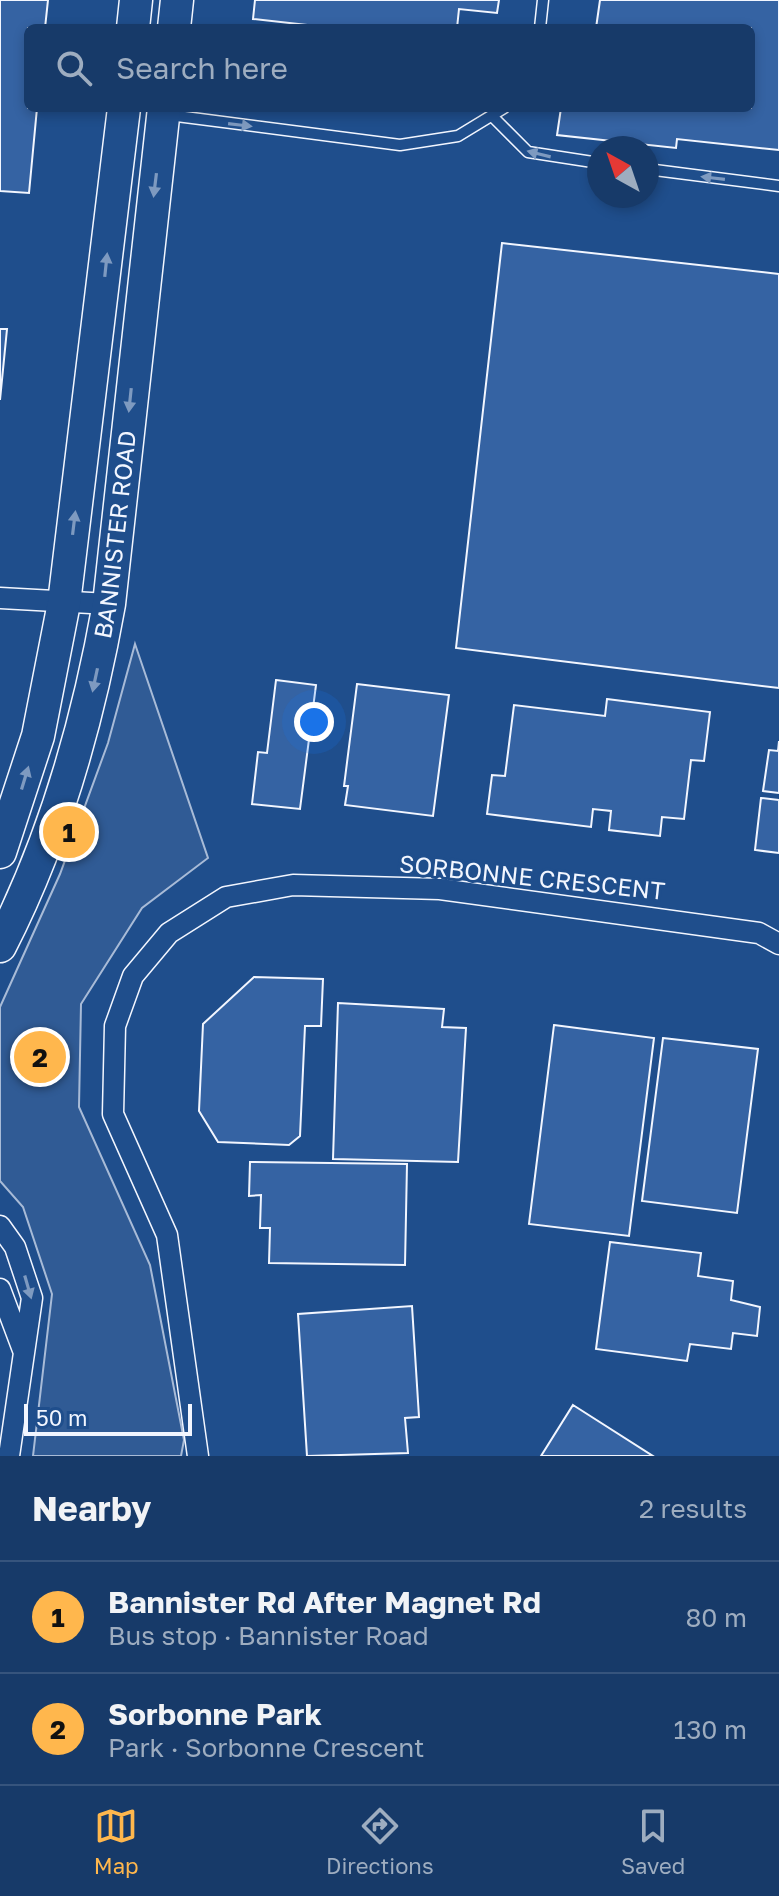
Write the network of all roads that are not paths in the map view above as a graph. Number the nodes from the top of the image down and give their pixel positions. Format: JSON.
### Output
{"nodes":[{"id":1,"x":136,"y":0,"type":"edge"},
{"id":2,"x":177,"y":0,"type":"edge"},
{"id":3,"x":543,"y":0,"type":"edge"},
{"id":4,"x":133,"y":24,"type":"edge"},
{"id":5,"x":174,"y":24,"type":"edge"},
{"id":6,"x":540,"y":24,"type":"edge"},
{"id":7,"x":124,"y":112,"type":"edge"},
{"id":8,"x":164,"y":112,"type":"edge"},
{"id":9,"x":171,"y":112,"type":"edge"},
{"id":10,"x":499,"y":112,"type":"edge"},
{"id":11,"x":493,"y":117,"type":"junction"},
{"id":12,"x":587,"y":161,"type":"edge"},
{"id":13,"x":659,"y":171,"type":"edge"},
{"id":14,"x":779,"y":186,"type":"edge"},
{"id":15,"x":0,"y":598,"type":"edge"},
{"id":16,"x":64,"y":603,"type":"junction"},
{"id":17,"x":109,"y":604,"type":"junction"},
{"id":18,"x":0,"y":852,"type":"edge"},
{"id":19,"x":779,"y":944,"type":"edge"},
{"id":20,"x":0,"y":946,"type":"edge"},
{"id":21,"x":0,"y":1226,"type":"edge"},
{"id":22,"x":0,"y":1289,"type":"edge"},
{"id":23,"x":24,"y":1354,"type":"junction"},
{"id":24,"x":9,"y":1456,"type":"edge"},
{"id":25,"x":198,"y":1456,"type":"edge"}],
"edges":[{"from":1,"to":4,"type":"main road"},
{"from":2,"to":5,"type":"main road"},
{"from":3,"to":6,"type":"lane"},
{"from":16,"to":7,"type":"main road","name":"BANNISTER ROAD","one_way":true},
{"from":8,"to":17,"type":"main road","name":"BANNISTER ROAD","one_way":true},
{"from":9,"to":11,"type":"lane","one_way":true},
{"from":10,"to":11,"type":"lane"},
{"from":12,"to":11,"type":"lane","one_way":true},
{"from":14,"to":13,"type":"lane","one_way":true},
{"from":15,"to":16,"type":"street"},
{"from":16,"to":17,"type":"street"},
{"from":18,"to":16,"type":"main road","name":"BANNISTER ROAD","one_way":true},
{"from":17,"to":20,"type":"main road","name":"BANNISTER ROAD","one_way":true},
{"from":19,"to":25,"type":"street","name":"SORBONNE CRESCENT"},
{"from":21,"to":23,"type":"street","one_way":true},
{"from":22,"to":23,"type":"street"},
{"from":23,"to":24,"type":"street"}]}
